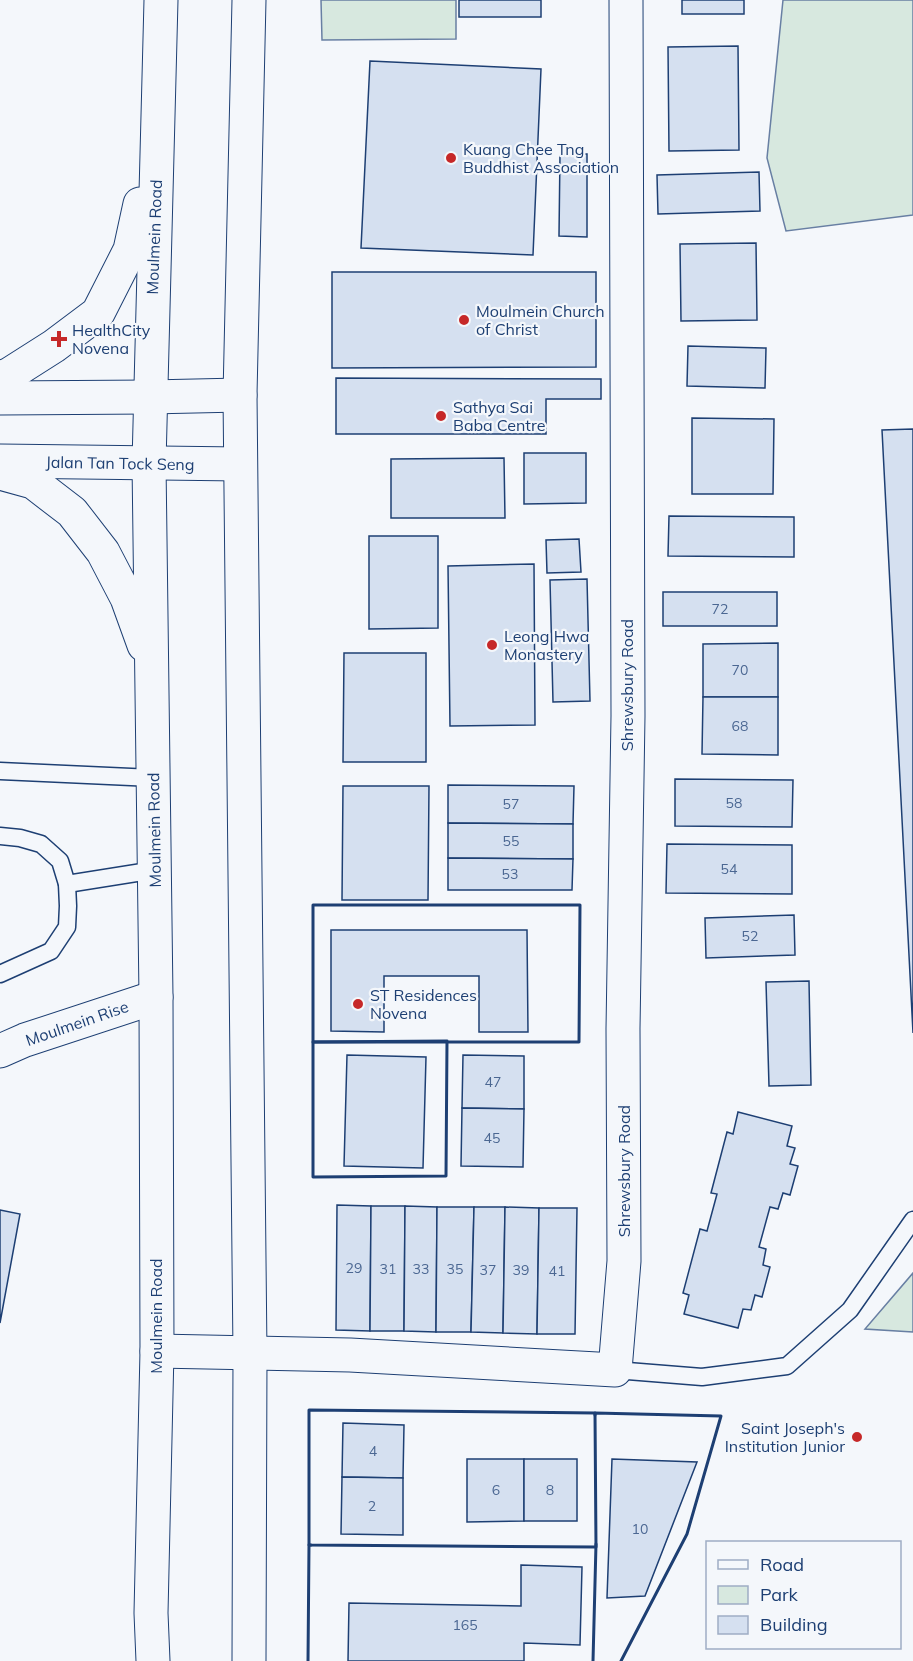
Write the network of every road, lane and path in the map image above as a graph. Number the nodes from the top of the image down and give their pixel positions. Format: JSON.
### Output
{"nodes":[{"id":1,"x":160,"y":0,"type":"edge"},
{"id":2,"x":249,"y":0,"type":"edge"},
{"id":3,"x":626,"y":0,"type":"edge"},
{"id":4,"x":157,"y":128,"type":"junction"},
{"id":5,"x":0,"y":378,"type":"edge"},
{"id":6,"x":240,"y":395,"type":"junction"},
{"id":7,"x":0,"y":398,"type":"edge"},
{"id":8,"x":150,"y":398,"type":"junction"},
{"id":9,"x":0,"y":461,"type":"edge"},
{"id":10,"x":149,"y":463,"type":"junction"},
{"id":11,"x":240,"y":464,"type":"junction"},
{"id":12,"x":0,"y":473,"type":"edge"},
{"id":13,"x":152,"y":666,"type":"junction"},
{"id":14,"x":0,"y":771,"type":"edge"},
{"id":15,"x":153,"y":778,"type":"junction"},
{"id":16,"x":0,"y":836,"type":"edge"},
{"id":17,"x":154,"y":870,"type":"junction"},
{"id":18,"x":67,"y":884,"type":"junction"},
{"id":19,"x":0,"y":974,"type":"edge"},
{"id":20,"x":156,"y":997,"type":"junction"},
{"id":21,"x":0,"y":1051,"type":"edge"},
{"id":22,"x":913,"y":1220,"type":"edge"},
{"id":23,"x":157,"y":1351,"type":"junction"},
{"id":24,"x":250,"y":1354,"type":"junction"},
{"id":25,"x":615,"y":1370,"type":"junction"},
{"id":26,"x":153,"y":1661,"type":"edge"},
{"id":27,"x":249,"y":1661,"type":"edge"}],
"edges":[{"from":1,"to":4,"type":"main road","name":"Moulmein Road"},
{"from":2,"to":6,"type":"main road"},
{"from":3,"to":25,"type":"main road","name":"Shrewsbury Road"},
{"from":4,"to":5,"type":"main road"},
{"from":4,"to":8,"type":"main road","name":"Moulmein Road"},
{"from":6,"to":8,"type":"main road"},
{"from":6,"to":11,"type":"main road"},
{"from":7,"to":8,"type":"main road"},
{"from":8,"to":10,"type":"main road","name":"Moulmein Road"},
{"from":9,"to":10,"type":"main road","name":"Jalan Tan Tock Seng"},
{"from":10,"to":11,"type":"main road","name":"Jalan Tan Tock Seng"},
{"from":10,"to":13,"type":"main road","name":"Moulmein Road"},
{"from":11,"to":24,"type":"main road"},
{"from":12,"to":13,"type":"main road"},
{"from":13,"to":15,"type":"main road","name":"Moulmein Road"},
{"from":14,"to":15,"type":"lane"},
{"from":15,"to":17,"type":"main road","name":"Moulmein Road"},
{"from":16,"to":18,"type":"lane"},
{"from":17,"to":18,"type":"lane"},
{"from":17,"to":20,"type":"main road","name":"Moulmein Road"},
{"from":18,"to":19,"type":"lane"},
{"from":20,"to":21,"type":"main road","name":"Moulmein Rise"},
{"from":20,"to":23,"type":"main road","name":"Moulmein Road"},
{"from":22,"to":25,"type":"lane"},
{"from":23,"to":24,"type":"main road"},
{"from":23,"to":26,"type":"main road","name":"Moulmein Road"},
{"from":24,"to":25,"type":"main road"},
{"from":24,"to":27,"type":"main road"}]}
